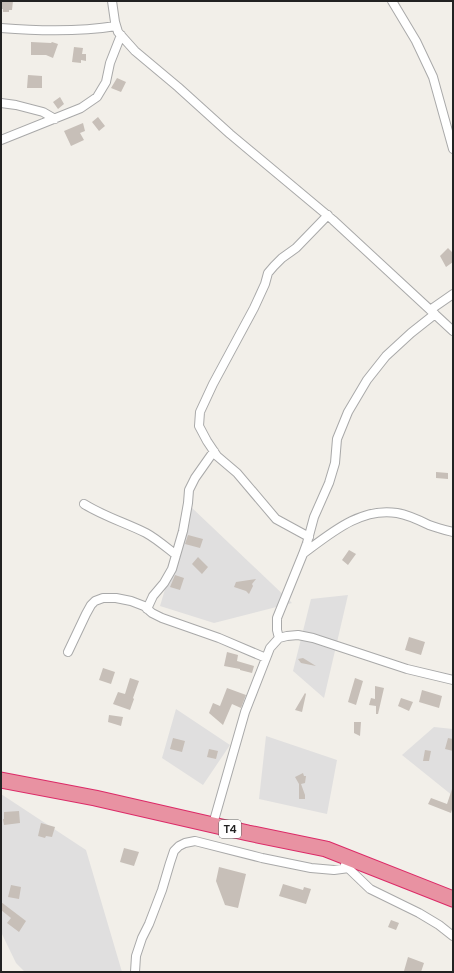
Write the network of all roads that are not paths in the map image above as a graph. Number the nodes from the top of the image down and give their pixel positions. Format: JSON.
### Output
{"nodes":[{"id":1,"x":112,"y":1,"type":"edge"},
{"id":2,"x":392,"y":1,"type":"edge"},
{"id":3,"x":116,"y":26,"type":"junction"},
{"id":4,"x":1,"y":28,"type":"edge"},
{"id":5,"x":121,"y":35,"type":"junction"},
{"id":6,"x":1,"y":103,"type":"edge"},
{"id":7,"x":55,"y":119,"type":"junction"},
{"id":8,"x":1,"y":140,"type":"edge"},
{"id":9,"x":453,"y":149,"type":"edge"},
{"id":10,"x":328,"y":215,"type":"junction"},
{"id":11,"x":453,"y":294,"type":"edge"},
{"id":12,"x":432,"y":312,"type":"junction"},
{"id":13,"x":453,"y":331,"type":"edge"},
{"id":14,"x":214,"y":451,"type":"junction"},
{"id":15,"x":84,"y":504,"type":"dead end"},
{"id":16,"x":453,"y":532,"type":"edge"},
{"id":17,"x":309,"y":537,"type":"junction"},
{"id":18,"x":303,"y":554,"type":"junction"},
{"id":19,"x":176,"y":556,"type":"junction"},
{"id":20,"x":147,"y":609,"type":"junction"},
{"id":21,"x":279,"y":638,"type":"junction"},
{"id":22,"x":68,"y":652,"type":"dead end"},
{"id":23,"x":266,"y":658,"type":"junction"},
{"id":24,"x":453,"y":680,"type":"edge"},
{"id":25,"x":1,"y":780,"type":"edge"},
{"id":26,"x":213,"y":824,"type":"junction"},
{"id":27,"x":326,"y":849,"type":"junction"},
{"id":28,"x":349,"y":868,"type":"junction"},
{"id":29,"x":453,"y":899,"type":"edge"},
{"id":30,"x":453,"y":936,"type":"edge"},
{"id":31,"x":135,"y":972,"type":"edge"}],
"edges":[{"from":1,"to":3,"type":"street"},
{"from":2,"to":9,"type":"street"},
{"from":3,"to":4,"type":"street"},
{"from":3,"to":5,"type":"street"},
{"from":5,"to":7,"type":"street"},
{"from":5,"to":10,"type":"street"},
{"from":6,"to":7,"type":"street"},
{"from":7,"to":8,"type":"street"},
{"from":10,"to":12,"type":"street"},
{"from":10,"to":14,"type":"street"},
{"from":11,"to":12,"type":"street"},
{"from":12,"to":13,"type":"street"},
{"from":12,"to":17,"type":"street"},
{"from":14,"to":17,"type":"street"},
{"from":14,"to":19,"type":"street"},
{"from":15,"to":19,"type":"street"},
{"from":16,"to":18,"type":"street"},
{"from":17,"to":18,"type":"street"},
{"from":18,"to":21,"type":"street"},
{"from":19,"to":20,"type":"street"},
{"from":20,"to":22,"type":"street"},
{"from":20,"to":23,"type":"street"},
{"from":21,"to":23,"type":"street"},
{"from":21,"to":24,"type":"street"},
{"from":23,"to":26,"type":"street"},
{"from":25,"to":26,"type":"highway","number":"T4"},
{"from":26,"to":27,"type":"highway","number":"T4"},
{"from":27,"to":28,"type":"street"},
{"from":27,"to":29,"type":"highway","number":"T4"},
{"from":28,"to":30,"type":"street"},
{"from":28,"to":31,"type":"street"}]}
